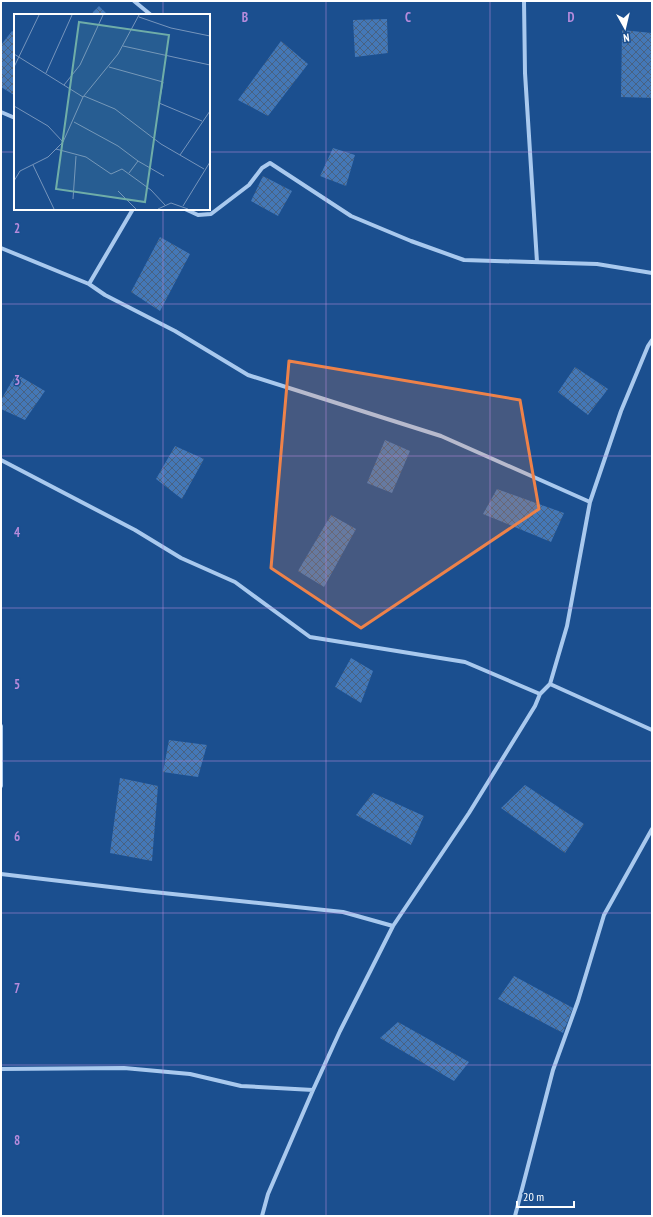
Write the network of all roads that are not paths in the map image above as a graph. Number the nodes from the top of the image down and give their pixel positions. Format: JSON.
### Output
{"nodes":[{"id":1,"x":134,"y":1,"type":"edge"},
{"id":2,"x":524,"y":1,"type":"edge"},
{"id":3,"x":150,"y":14,"type":"edge"},
{"id":4,"x":1,"y":112,"type":"edge"},
{"id":5,"x":14,"y":118,"type":"edge"},
{"id":6,"x":132,"y":210,"type":"edge"},
{"id":7,"x":188,"y":210,"type":"edge"},
{"id":8,"x":1,"y":248,"type":"edge"},
{"id":9,"x":537,"y":262,"type":"junction"},
{"id":10,"x":652,"y":273,"type":"edge"},
{"id":11,"x":89,"y":284,"type":"junction"},
{"id":12,"x":652,"y":340,"type":"edge"},
{"id":13,"x":648,"y":346,"type":"junction"},
{"id":14,"x":652,"y":349,"type":"edge"},
{"id":15,"x":1,"y":460,"type":"edge"},
{"id":16,"x":590,"y":502,"type":"junction"},
{"id":17,"x":550,"y":684,"type":"junction"},
{"id":18,"x":540,"y":694,"type":"junction"},
{"id":19,"x":1,"y":726,"type":"edge"},
{"id":20,"x":652,"y":730,"type":"edge"},
{"id":21,"x":1,"y":786,"type":"edge"},
{"id":22,"x":652,"y":829,"type":"edge"},
{"id":23,"x":1,"y":874,"type":"edge"},
{"id":24,"x":393,"y":926,"type":"junction"},
{"id":25,"x":1,"y":1068,"type":"edge"},
{"id":26,"x":313,"y":1090,"type":"junction"},
{"id":27,"x":262,"y":1216,"type":"edge"},
{"id":28,"x":515,"y":1216,"type":"edge"}],
"edges":[{"from":1,"to":3,"type":"street"},
{"from":2,"to":9,"type":"street"},
{"from":4,"to":5,"type":"street"},
{"from":6,"to":11,"type":"street"},
{"from":7,"to":9,"type":"street"},
{"from":8,"to":11,"type":"street"},
{"from":9,"to":10,"type":"street"},
{"from":11,"to":16,"type":"street"},
{"from":12,"to":13,"type":"street"},
{"from":13,"to":14,"type":"street"},
{"from":13,"to":16,"type":"street"},
{"from":15,"to":18,"type":"street"},
{"from":16,"to":17,"type":"street"},
{"from":17,"to":18,"type":"street"},
{"from":17,"to":20,"type":"street"},
{"from":18,"to":24,"type":"street"},
{"from":19,"to":21,"type":"street"},
{"from":22,"to":28,"type":"street"},
{"from":23,"to":24,"type":"street"},
{"from":24,"to":26,"type":"street"},
{"from":25,"to":26,"type":"street"},
{"from":26,"to":27,"type":"street"}]}
